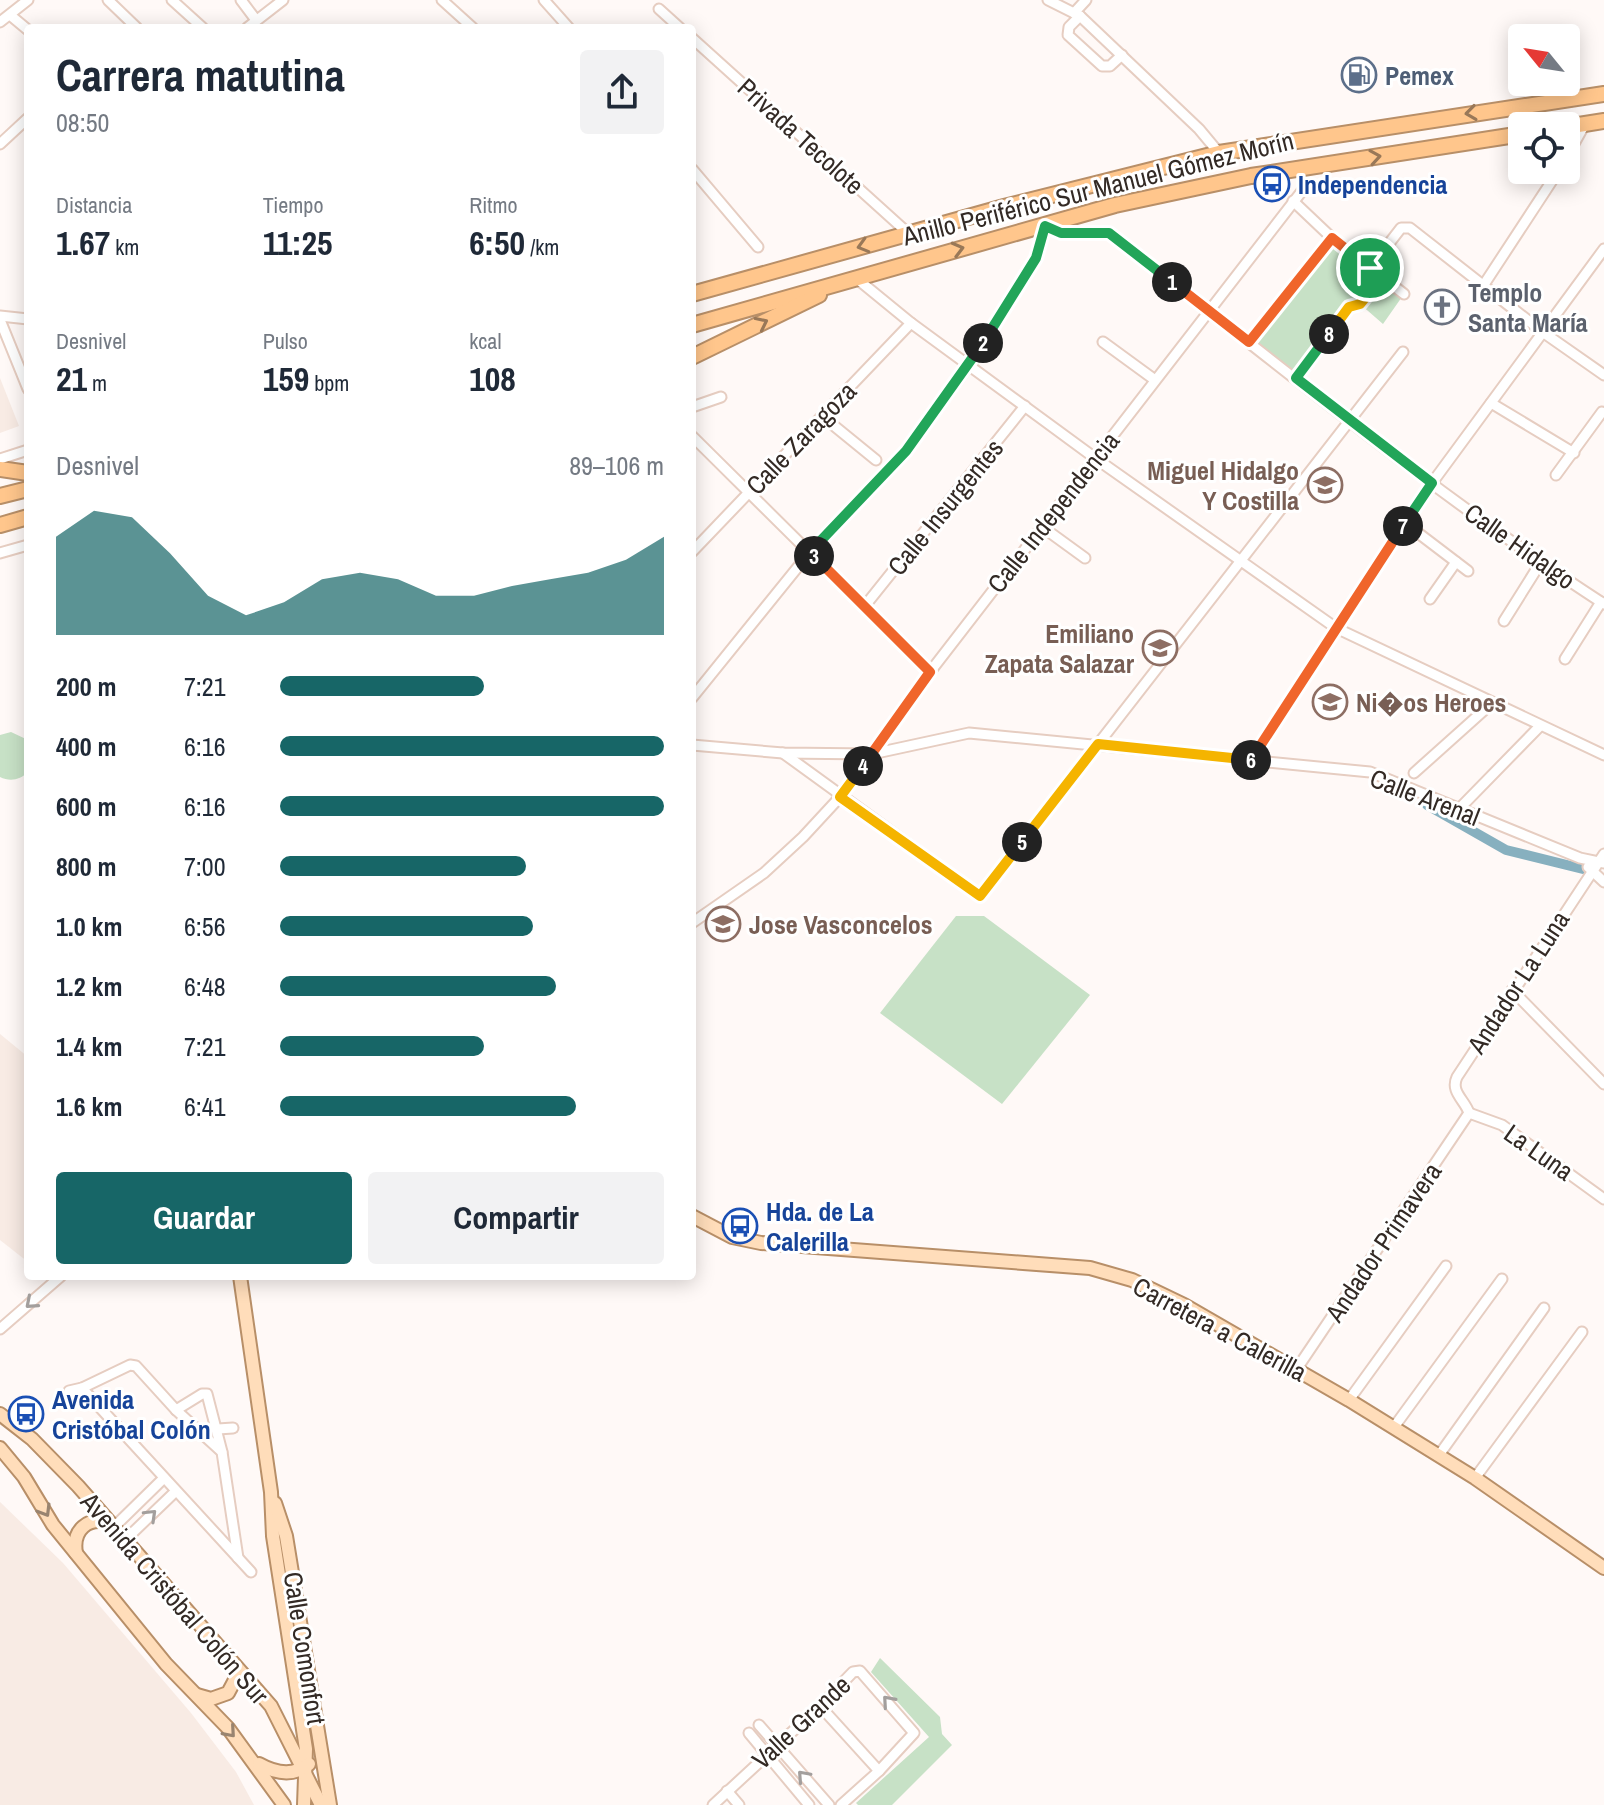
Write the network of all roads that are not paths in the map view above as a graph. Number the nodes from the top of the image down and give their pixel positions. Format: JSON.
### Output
{"nodes":[{"id":1,"x":28,"y":0,"type":"edge"},
{"id":2,"x":108,"y":0,"type":"edge"},
{"id":3,"x":172,"y":0,"type":"edge"},
{"id":4,"x":241,"y":0,"type":"edge"},
{"id":5,"x":282,"y":0,"type":"edge"},
{"id":6,"x":442,"y":0,"type":"edge"},
{"id":7,"x":544,"y":0,"type":"edge"},
{"id":8,"x":1048,"y":0,"type":"edge"},
{"id":9,"x":1086,"y":0,"type":"edge"},
{"id":10,"x":1065,"y":4,"type":"edge"},
{"id":11,"x":659,"y":9,"type":"dead end"},
{"id":12,"x":1077,"y":14,"type":"junction"},
{"id":13,"x":10,"y":15,"type":"junction"},
{"id":14,"x":256,"y":20,"type":"junction"},
{"id":15,"x":0,"y":22,"type":"edge"},
{"id":16,"x":127,"y":24,"type":"edge"},
{"id":17,"x":199,"y":24,"type":"edge"},
{"id":18,"x":252,"y":24,"type":"edge"},
{"id":19,"x":469,"y":24,"type":"edge"},
{"id":20,"x":565,"y":24,"type":"edge"},
{"id":21,"x":676,"y":24,"type":"edge"},
{"id":22,"x":24,"y":27,"type":"edge"},
{"id":23,"x":696,"y":42,"type":"edge"},
{"id":24,"x":1122,"y":55,"type":"junction"},
{"id":25,"x":1604,"y":94,"type":"edge"},
{"id":26,"x":1604,"y":121,"type":"edge"},
{"id":27,"x":24,"y":122,"type":"edge"},
{"id":28,"x":1585,"y":124,"type":"junction"},
{"id":29,"x":1580,"y":125,"type":"edge"},
{"id":30,"x":1580,"y":133,"type":"edge"},
{"id":31,"x":1508,"y":136,"type":"edge"},
{"id":32,"x":0,"y":144,"type":"edge"},
{"id":33,"x":1219,"y":153,"type":"junction"},
{"id":34,"x":696,"y":174,"type":"edge"},
{"id":35,"x":1550,"y":184,"type":"edge"},
{"id":36,"x":1302,"y":191,"type":"dead end"},
{"id":37,"x":1293,"y":201,"type":"junction"},
{"id":38,"x":1045,"y":226,"type":"junction"},
{"id":39,"x":909,"y":234,"type":"junction"},
{"id":40,"x":1332,"y":238,"type":"junction"},
{"id":41,"x":758,"y":247,"type":"dead end"},
{"id":42,"x":1604,"y":249,"type":"edge"},
{"id":43,"x":1370,"y":268,"type":"junction"},
{"id":44,"x":1382,"y":277,"type":"junction"},
{"id":45,"x":856,"y":278,"type":"junction"},
{"id":46,"x":1483,"y":286,"type":"junction"},
{"id":47,"x":696,"y":293,"type":"edge"},
{"id":48,"x":1404,"y":294,"type":"dead end"},
{"id":49,"x":1208,"y":309,"type":"junction"},
{"id":50,"x":0,"y":318,"type":"edge"},
{"id":51,"x":24,"y":319,"type":"edge"},
{"id":52,"x":911,"y":323,"type":"junction"},
{"id":53,"x":696,"y":324,"type":"edge"},
{"id":54,"x":1544,"y":333,"type":"junction"},
{"id":55,"x":1103,"y":342,"type":"dead end"},
{"id":56,"x":1249,"y":342,"type":"junction"},
{"id":57,"x":1403,"y":352,"type":"dead end"},
{"id":58,"x":696,"y":355,"type":"edge"},
{"id":59,"x":970,"y":364,"type":"junction"},
{"id":60,"x":1604,"y":375,"type":"edge"},
{"id":61,"x":1296,"y":378,"type":"junction"},
{"id":62,"x":24,"y":379,"type":"edge"},
{"id":63,"x":1155,"y":380,"type":"junction"},
{"id":64,"x":721,"y":397,"type":"dead end"},
{"id":65,"x":1491,"y":403,"type":"junction"},
{"id":66,"x":696,"y":406,"type":"edge"},
{"id":67,"x":1025,"y":406,"type":"junction"},
{"id":68,"x":1602,"y":412,"type":"edge"},
{"id":69,"x":822,"y":416,"type":"junction"},
{"id":70,"x":1350,"y":420,"type":"junction"},
{"id":71,"x":696,"y":440,"type":"edge"},
{"id":72,"x":24,"y":451,"type":"edge"},
{"id":73,"x":1574,"y":453,"type":"junction"},
{"id":74,"x":1095,"y":458,"type":"junction"},
{"id":75,"x":0,"y":459,"type":"edge"},
{"id":76,"x":876,"y":460,"type":"dead end"},
{"id":77,"x":0,"y":469,"type":"edge"},
{"id":78,"x":24,"y":472,"type":"edge"},
{"id":79,"x":1556,"y":475,"type":"dead end"},
{"id":80,"x":1432,"y":483,"type":"junction"},
{"id":81,"x":24,"y":490,"type":"edge"},
{"id":82,"x":749,"y":492,"type":"junction"},
{"id":83,"x":0,"y":496,"type":"edge"},
{"id":84,"x":24,"y":518,"type":"edge"},
{"id":85,"x":1405,"y":523,"type":"junction"},
{"id":86,"x":0,"y":525,"type":"edge"},
{"id":87,"x":1041,"y":526,"type":"junction"},
{"id":88,"x":24,"y":546,"type":"edge"},
{"id":89,"x":696,"y":548,"type":"edge"},
{"id":90,"x":810,"y":552,"type":"junction"},
{"id":91,"x":0,"y":553,"type":"edge"},
{"id":92,"x":1085,"y":558,"type":"dead end"},
{"id":93,"x":1240,"y":561,"type":"junction"},
{"id":94,"x":1456,"y":562,"type":"junction"},
{"id":95,"x":1541,"y":562,"type":"junction"},
{"id":96,"x":1468,"y":571,"type":"dead end"},
{"id":97,"x":1430,"y":599,"type":"dead end"},
{"id":98,"x":1603,"y":603,"type":"edge"},
{"id":99,"x":864,"y":607,"type":"junction"},
{"id":100,"x":1504,"y":621,"type":"dead end"},
{"id":101,"x":1336,"y":628,"type":"junction"},
{"id":102,"x":1565,"y":659,"type":"dead end"},
{"id":103,"x":930,"y":672,"type":"junction"},
{"id":104,"x":696,"y":693,"type":"edge"},
{"id":105,"x":1491,"y":704,"type":"junction"},
{"id":106,"x":1540,"y":726,"type":"junction"},
{"id":107,"x":1098,"y":744,"type":"junction"},
{"id":108,"x":696,"y":745,"type":"edge"},
{"id":109,"x":783,"y":753,"type":"junction"},
{"id":110,"x":872,"y":754,"type":"junction"},
{"id":111,"x":1604,"y":755,"type":"edge"},
{"id":112,"x":1250,"y":761,"type":"junction"},
{"id":113,"x":1414,"y":773,"type":"dead end"},
{"id":114,"x":840,"y":797,"type":"junction"},
{"id":115,"x":1458,"y":810,"type":"junction"},
{"id":116,"x":1580,"y":858,"type":"junction"},
{"id":117,"x":1602,"y":859,"type":"edge"},
{"id":118,"x":1591,"y":871,"type":"junction"},
{"id":119,"x":1604,"y":882,"type":"edge"},
{"id":120,"x":696,"y":920,"type":"edge"},
{"id":121,"x":1512,"y":990,"type":"junction"},
{"id":122,"x":1604,"y":1084,"type":"edge"},
{"id":123,"x":1469,"y":1113,"type":"junction"},
{"id":124,"x":1604,"y":1199,"type":"edge"},
{"id":125,"x":696,"y":1218,"type":"edge"},
{"id":126,"x":1446,"y":1266,"type":"dead end"},
{"id":127,"x":1502,"y":1279,"type":"dead end"},
{"id":128,"x":56,"y":1280,"type":"edge"},
{"id":129,"x":241,"y":1280,"type":"edge"},
{"id":130,"x":1544,"y":1308,"type":"dead end"},
{"id":131,"x":0,"y":1329,"type":"edge"},
{"id":132,"x":1582,"y":1332,"type":"dead end"},
{"id":133,"x":1296,"y":1370,"type":"junction"},
{"id":134,"x":82,"y":1388,"type":"junction"},
{"id":135,"x":69,"y":1391,"type":"dead end"},
{"id":136,"x":1349,"y":1400,"type":"junction"},
{"id":137,"x":176,"y":1410,"type":"junction"},
{"id":138,"x":0,"y":1414,"type":"edge"},
{"id":139,"x":1394,"y":1427,"type":"junction"},
{"id":140,"x":233,"y":1428,"type":"dead end"},
{"id":141,"x":218,"y":1429,"type":"junction"},
{"id":142,"x":0,"y":1448,"type":"edge"},
{"id":143,"x":222,"y":1452,"type":"junction"},
{"id":144,"x":1439,"y":1455,"type":"junction"},
{"id":145,"x":164,"y":1478,"type":"junction"},
{"id":146,"x":1475,"y":1478,"type":"junction"},
{"id":147,"x":176,"y":1491,"type":"junction"},
{"id":148,"x":271,"y":1492,"type":"junction"},
{"id":149,"x":231,"y":1515,"type":"junction"},
{"id":150,"x":112,"y":1525,"type":"junction"},
{"id":151,"x":209,"y":1526,"type":"junction"},
{"id":152,"x":125,"y":1540,"type":"junction"},
{"id":153,"x":76,"y":1553,"type":"junction"},
{"id":154,"x":238,"y":1558,"type":"junction"},
{"id":155,"x":1604,"y":1568,"type":"edge"},
{"id":156,"x":251,"y":1572,"type":"dead end"},
{"id":157,"x":232,"y":1661,"type":"junction"},
{"id":158,"x":195,"y":1693,"type":"junction"},
{"id":159,"x":298,"y":1695,"type":"junction"},
{"id":160,"x":271,"y":1706,"type":"junction"},
{"id":161,"x":820,"y":1706,"type":"junction"},
{"id":162,"x":759,"y":1725,"type":"dead end"},
{"id":163,"x":749,"y":1733,"type":"dead end"},
{"id":164,"x":320,"y":1734,"type":"junction"},
{"id":165,"x":777,"y":1746,"type":"junction"},
{"id":166,"x":766,"y":1755,"type":"junction"},
{"id":167,"x":251,"y":1757,"type":"junction"},
{"id":168,"x":304,"y":1769,"type":"junction"},
{"id":169,"x":879,"y":1771,"type":"junction"},
{"id":170,"x":727,"y":1791,"type":"junction"},
{"id":171,"x":284,"y":1805,"type":"edge"},
{"id":172,"x":304,"y":1805,"type":"edge"},
{"id":173,"x":321,"y":1805,"type":"edge"},
{"id":174,"x":330,"y":1805,"type":"edge"},
{"id":175,"x":713,"y":1805,"type":"edge"},
{"id":176,"x":739,"y":1805,"type":"edge"},
{"id":177,"x":809,"y":1805,"type":"edge"},
{"id":178,"x":829,"y":1805,"type":"edge"},
{"id":179,"x":841,"y":1805,"type":"edge"}],
"edges":[{"from":1,"to":13,"type":"street"},
{"from":2,"to":16,"type":"street"},
{"from":3,"to":17,"type":"street"},
{"from":4,"to":14,"type":"street"},
{"from":5,"to":14,"type":"street"},
{"from":6,"to":19,"type":"street"},
{"from":7,"to":20,"type":"street"},
{"from":8,"to":10,"type":"street"},
{"from":9,"to":12,"type":"street"},
{"from":10,"to":12,"type":"street"},
{"from":11,"to":21,"type":"street"},
{"from":12,"to":24,"type":"street"},
{"from":12,"to":24,"type":"street"},
{"from":13,"to":15,"type":"street"},
{"from":13,"to":22,"type":"street"},
{"from":14,"to":18,"type":"street"},
{"from":23,"to":39,"type":"street","name":"Privada Tecolote"},
{"from":24,"to":33,"type":"street"},
{"from":25,"to":33,"type":"highway","name":"Anillo Periférico Sur Manuel Gómez Morín","one_way":true},
{"from":26,"to":28,"type":"highway"},
{"from":27,"to":32,"type":"street"},
{"from":28,"to":29,"type":"highway"},
{"from":28,"to":30,"type":"street"},
{"from":38,"to":31,"type":"highway","name":"Anillo Periférico Sur Manuel Gómez Morín","one_way":true},
{"from":33,"to":39,"type":"highway","name":"Anillo Periférico Sur Manuel Gómez Morín"},
{"from":34,"to":41,"type":"street"},
{"from":35,"to":46,"type":"street"},
{"from":36,"to":37,"type":"street","name":"Calle Independencia"},
{"from":37,"to":40,"type":"street"},
{"from":37,"to":49,"type":"street","name":"Calle Independencia"},
{"from":45,"to":38,"type":"highway","name":"Anillo Periférico Sur Manuel Gómez Morín","one_way":true},
{"from":38,"to":49,"type":"street","name":"Calle Hidalgo"},
{"from":38,"to":59,"type":"street"},
{"from":39,"to":47,"type":"highway","name":"Anillo Periférico Sur Manuel Gómez Morín","one_way":true},
{"from":40,"to":43,"type":"street"},
{"from":40,"to":56,"type":"street"},
{"from":42,"to":54,"type":"street"},
{"from":43,"to":44,"type":"street"},
{"from":43,"to":46,"type":"street"},
{"from":44,"to":48,"type":"street"},
{"from":44,"to":61,"type":"street"},
{"from":45,"to":52,"type":"street"},
{"from":45,"to":53,"type":"highway","name":"Anillo Periférico Sur Manuel Gómez Morín"},
{"from":58,"to":45,"type":"highway","one_way":true},
{"from":46,"to":54,"type":"street"},
{"from":49,"to":56,"type":"street","name":"Calle Hidalgo"},
{"from":49,"to":63,"type":"street","name":"Calle Independencia"},
{"from":50,"to":51,"type":"street"},
{"from":50,"to":62,"type":"street"},
{"from":52,"to":59,"type":"street"},
{"from":52,"to":69,"type":"street","name":"Calle Zaragoza"},
{"from":54,"to":60,"type":"street"},
{"from":54,"to":65,"type":"street"},
{"from":55,"to":63,"type":"street"},
{"from":56,"to":61,"type":"street","name":"Calle Hidalgo"},
{"from":57,"to":70,"type":"street"},
{"from":59,"to":67,"type":"street"},
{"from":59,"to":90,"type":"street"},
{"from":61,"to":70,"type":"street","name":"Calle Hidalgo"},
{"from":63,"to":74,"type":"street","name":"Calle Independencia"},
{"from":64,"to":66,"type":"street"},
{"from":65,"to":73,"type":"street"},
{"from":65,"to":80,"type":"street"},
{"from":67,"to":74,"type":"street"},
{"from":67,"to":99,"type":"street","name":"Calle Insurgentes"},
{"from":68,"to":73,"type":"street"},
{"from":69,"to":76,"type":"street"},
{"from":69,"to":82,"type":"street","name":"Calle Zaragoza"},
{"from":70,"to":80,"type":"street","name":"Calle Hidalgo"},
{"from":70,"to":93,"type":"street"},
{"from":71,"to":82,"type":"street"},
{"from":72,"to":75,"type":"street"},
{"from":73,"to":79,"type":"street"},
{"from":74,"to":87,"type":"street","name":"Calle Independencia"},
{"from":74,"to":93,"type":"street"},
{"from":77,"to":78,"type":"highway"},
{"from":80,"to":85,"type":"street"},
{"from":80,"to":95,"type":"street","name":"Calle Hidalgo"},
{"from":81,"to":83,"type":"highway"},
{"from":82,"to":89,"type":"street","name":"Calle Zaragoza"},
{"from":82,"to":90,"type":"street"},
{"from":84,"to":86,"type":"highway"},
{"from":85,"to":94,"type":"street"},
{"from":85,"to":101,"type":"street"},
{"from":87,"to":92,"type":"street"},
{"from":87,"to":103,"type":"street","name":"Calle Independencia"},
{"from":88,"to":91,"type":"street"},
{"from":90,"to":99,"type":"street"},
{"from":90,"to":104,"type":"street"},
{"from":93,"to":101,"type":"street"},
{"from":93,"to":107,"type":"street"},
{"from":94,"to":96,"type":"street"},
{"from":94,"to":97,"type":"street"},
{"from":95,"to":98,"type":"street","name":"Calle Hidalgo"},
{"from":95,"to":100,"type":"street"},
{"from":98,"to":102,"type":"street"},
{"from":99,"to":103,"type":"street"},
{"from":101,"to":105,"type":"street"},
{"from":101,"to":112,"type":"street"},
{"from":103,"to":110,"type":"street","name":"Calle Independencia"},
{"from":105,"to":106,"type":"street"},
{"from":105,"to":113,"type":"street"},
{"from":106,"to":111,"type":"street"},
{"from":106,"to":115,"type":"street"},
{"from":107,"to":110,"type":"street","name":"Calle Arenal"},
{"from":107,"to":112,"type":"street","name":"Calle Arenal"},
{"from":107,"to":114,"type":"street"},
{"from":108,"to":109,"type":"street","name":"Calle Arenal"},
{"from":109,"to":110,"type":"street","name":"Calle Arenal"},
{"from":109,"to":114,"type":"street"},
{"from":110,"to":114,"type":"street","name":"Calle Independencia"},
{"from":112,"to":115,"type":"street","name":"Calle Arenal"},
{"from":114,"to":120,"type":"street","name":"Calle Independencia"},
{"from":115,"to":116,"type":"street","name":"Calle Arenal"},
{"from":116,"to":117,"type":"street","name":"Calle Arenal"},
{"from":116,"to":118,"type":"street","name":"Calle Arenal"},
{"from":117,"to":118,"type":"street","name":"Andador La Luna"},
{"from":118,"to":119,"type":"street","name":"Calle Arenal"},
{"from":118,"to":121,"type":"street","name":"Andador La Luna"},
{"from":121,"to":122,"type":"street"},
{"from":121,"to":123,"type":"street","name":"Andador La Luna"},
{"from":123,"to":124,"type":"street","name":"La Luna"},
{"from":123,"to":133,"type":"street","name":"Andador Primavera"},
{"from":125,"to":133,"type":"main road","name":"Carretera a Calerilla"},
{"from":126,"to":136,"type":"street"},
{"from":127,"to":139,"type":"street"},
{"from":128,"to":131,"type":"street","one_way":true},
{"from":129,"to":148,"type":"main road","name":"Calle Comonfort"},
{"from":130,"to":144,"type":"street"},
{"from":132,"to":146,"type":"street"},
{"from":133,"to":136,"type":"main road","name":"Carretera a Calerilla"},
{"from":134,"to":135,"type":"street"},
{"from":134,"to":137,"type":"street"},
{"from":134,"to":145,"type":"street"},
{"from":136,"to":139,"type":"main road","name":"Carretera a Calerilla"},
{"from":137,"to":141,"type":"street"},
{"from":137,"to":143,"type":"street"},
{"from":138,"to":150,"type":"main road","name":"Avenida Cristóbal Colón Sur"},
{"from":139,"to":144,"type":"main road","name":"Carretera a Calerilla"},
{"from":140,"to":141,"type":"street"},
{"from":141,"to":143,"type":"street"},
{"from":142,"to":153,"type":"main road","name":"Avenida Cristóbal Colón Sur","one_way":true},
{"from":143,"to":149,"type":"street"},
{"from":144,"to":146,"type":"main road","name":"Carretera a Calerilla"},
{"from":145,"to":147,"type":"street"},
{"from":145,"to":150,"type":"street"},
{"from":146,"to":155,"type":"main road","name":"Carretera a Calerilla"},
{"from":147,"to":151,"type":"street"},
{"from":152,"to":147,"type":"street","one_way":true},
{"from":148,"to":159,"type":"main road","name":"Calle Comonfort"},
{"from":148,"to":164,"type":"main road","name":"Calle Comonfort"},
{"from":149,"to":151,"type":"street"},
{"from":149,"to":154,"type":"street"},
{"from":150,"to":152,"type":"main road","name":"Avenida Cristóbal Colón Sur"},
{"from":150,"to":153,"type":"main road"},
{"from":151,"to":154,"type":"street"},
{"from":152,"to":157,"type":"main road","name":"Avenida Cristóbal Colón Sur"},
{"from":153,"to":158,"type":"main road","name":"Avenida Cristóbal Colón Sur"},
{"from":154,"to":156,"type":"street"},
{"from":157,"to":158,"type":"main road"},
{"from":157,"to":160,"type":"main road","name":"Avenida Cristóbal Colón Sur"},
{"from":158,"to":167,"type":"main road","name":"Avenida Cristóbal Colón Sur","one_way":true},
{"from":159,"to":160,"type":"main road"},
{"from":159,"to":168,"type":"main road","name":"Calle Comonfort"},
{"from":160,"to":168,"type":"main road","name":"Avenida Cristóbal Colón Sur"},
{"from":161,"to":165,"type":"street","name":"Valle Grande"},
{"from":161,"to":169,"type":"street"},
{"from":169,"to":161,"type":"street","name":"Valle Grande","one_way":true},
{"from":162,"to":165,"type":"street"},
{"from":163,"to":166,"type":"street"},
{"from":164,"to":168,"type":"main road"},
{"from":164,"to":174,"type":"main road","name":"Calle Comonfort"},
{"from":165,"to":166,"type":"street","name":"Valle Grande"},
{"from":178,"to":165,"type":"street","one_way":true},
{"from":166,"to":170,"type":"street","name":"Valle Grande"},
{"from":166,"to":177,"type":"street"},
{"from":167,"to":168,"type":"main road"},
{"from":167,"to":171,"type":"main road","name":"Avenida Cristóbal Colón Sur"},
{"from":168,"to":172,"type":"main road","name":"Calle Comonfort"},
{"from":168,"to":173,"type":"main road","name":"Avenida Cristóbal Colón Sur"},
{"from":169,"to":179,"type":"street","name":"Valle Grande"},
{"from":170,"to":175,"type":"street","name":"Valle Grande"},
{"from":170,"to":176,"type":"street"}]}
